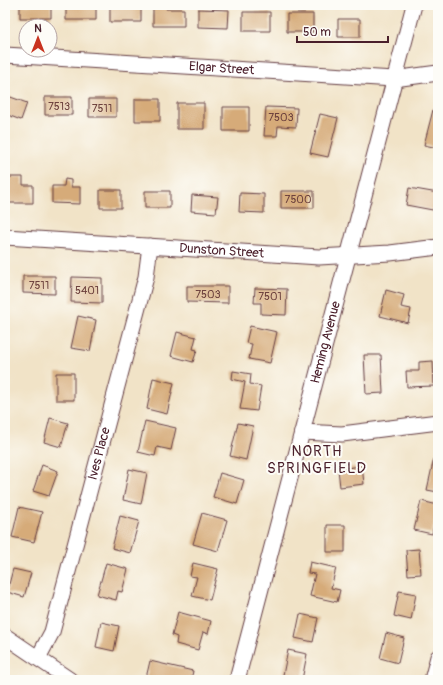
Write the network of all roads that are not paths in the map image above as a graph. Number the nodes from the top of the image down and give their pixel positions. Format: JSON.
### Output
{"nodes":[{"id":1,"x":414,"y":5,"type":"edge"},
{"id":2,"x":5,"y":56,"type":"edge"},
{"id":3,"x":438,"y":73,"type":"edge"},
{"id":4,"x":394,"y":79,"type":"junction"},
{"id":5,"x":5,"y":237,"type":"edge"},
{"id":6,"x":150,"y":246,"type":"junction"},
{"id":7,"x":438,"y":247,"type":"edge"},
{"id":8,"x":348,"y":255,"type":"junction"},
{"id":9,"x":438,"y":422,"type":"edge"},
{"id":10,"x":302,"y":432,"type":"junction"},
{"id":11,"x":5,"y":636,"type":"edge"},
{"id":12,"x":438,"y":657,"type":"edge"},
{"id":13,"x":38,"y":658,"type":"junction"},
{"id":14,"x":70,"y":680,"type":"edge"},
{"id":15,"x":237,"y":680,"type":"edge"},
{"id":16,"x":432,"y":680,"type":"edge"}],
"edges":[{"from":1,"to":4,"type":"street","name":"Heming Avenue"},
{"from":2,"to":4,"type":"street","name":"Elgar Street"},
{"from":3,"to":4,"type":"street","name":"Elgar Street"},
{"from":4,"to":8,"type":"street","name":"Heming Avenue"},
{"from":5,"to":6,"type":"street","name":"Dunston Street"},
{"from":6,"to":8,"type":"street","name":"Dunston Street"},
{"from":6,"to":13,"type":"street","name":"Ives Place"},
{"from":7,"to":8,"type":"street","name":"Dunston Street"},
{"from":8,"to":10,"type":"street","name":"Heming Avenue"},
{"from":9,"to":10,"type":"street"},
{"from":10,"to":15,"type":"street","name":"Heming Avenue"},
{"from":11,"to":13,"type":"street"},
{"from":12,"to":16,"type":"street"},
{"from":13,"to":14,"type":"street"}]}
